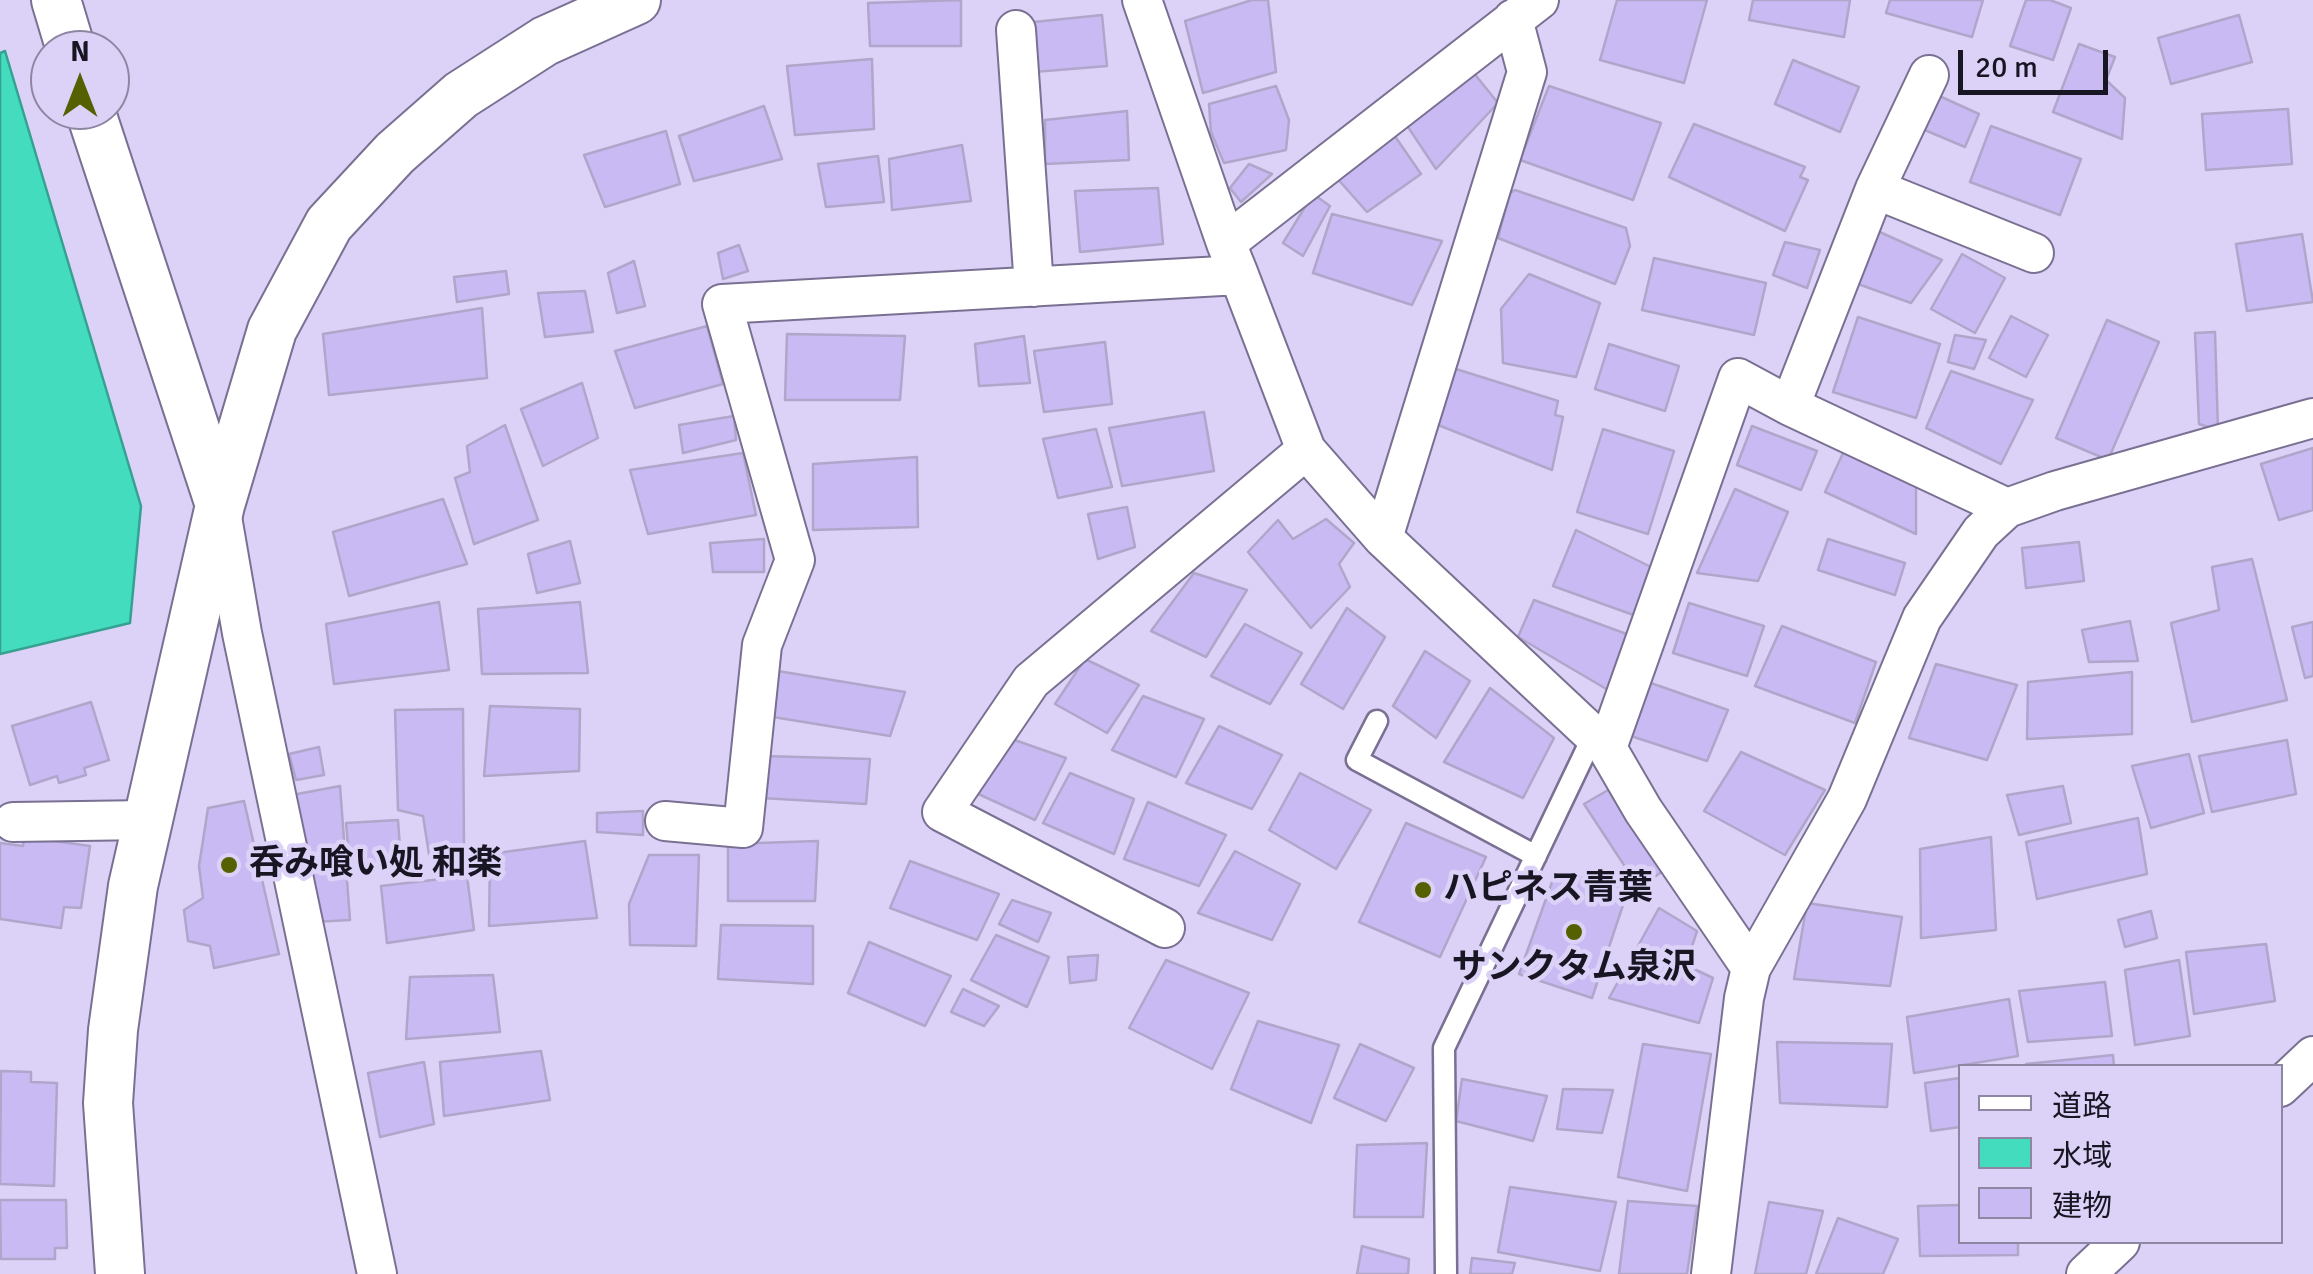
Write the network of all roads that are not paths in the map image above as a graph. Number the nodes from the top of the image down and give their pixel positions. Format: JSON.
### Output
{"nodes":[{"id":1,"x":56,"y":0,"type":"edge"},
{"id":2,"x":636,"y":0,"type":"edge"},
{"id":3,"x":1142,"y":0,"type":"edge"},
{"id":4,"x":1526,"y":10,"type":"edge"},
{"id":5,"x":65,"y":30,"type":"edge"},
{"id":6,"x":1016,"y":30,"type":"dead end"},
{"id":7,"x":1929,"y":75,"type":"dead end"},
{"id":8,"x":97,"y":130,"type":"edge"},
{"id":9,"x":1876,"y":189,"type":"junction"},
{"id":10,"x":2034,"y":253,"type":"dead end"},
{"id":11,"x":1232,"y":259,"type":"junction"},
{"id":12,"x":1034,"y":287,"type":"junction"},
{"id":13,"x":1790,"y":406,"type":"junction"},
{"id":14,"x":2313,"y":418,"type":"edge"},
{"id":15,"x":1306,"y":450,"type":"junction"},
{"id":16,"x":220,"y":506,"type":"junction"},
{"id":17,"x":2007,"y":508,"type":"junction"},
{"id":18,"x":1383,"y":538,"type":"junction"},
{"id":19,"x":1376,"y":721,"type":"dead end"},
{"id":20,"x":1600,"y":742,"type":"junction"},
{"id":21,"x":148,"y":820,"type":"junction"},
{"id":22,"x":665,"y":821,"type":"dead end"},
{"id":23,"x":12,"y":822,"type":"dead end"},
{"id":24,"x":1536,"y":856,"type":"junction"},
{"id":25,"x":1165,"y":928,"type":"dead end"},
{"id":26,"x":1750,"y":968,"type":"junction"},
{"id":27,"x":2313,"y":1056,"type":"edge"},
{"id":28,"x":2283,"y":1084,"type":"edge"},
{"id":29,"x":2118,"y":1244,"type":"edge"},
{"id":30,"x":120,"y":1274,"type":"edge"},
{"id":31,"x":377,"y":1274,"type":"edge"},
{"id":32,"x":1446,"y":1274,"type":"edge"},
{"id":33,"x":1711,"y":1274,"type":"edge"},
{"id":34,"x":2086,"y":1274,"type":"edge"}],
"edges":[{"from":1,"to":5,"type":"street"},
{"from":2,"to":16,"type":"street"},
{"from":3,"to":11,"type":"street"},
{"from":4,"to":11,"type":"street"},
{"from":4,"to":18,"type":"street"},
{"from":6,"to":12,"type":"street"},
{"from":7,"to":9,"type":"street"},
{"from":8,"to":16,"type":"street"},
{"from":9,"to":10,"type":"street"},
{"from":9,"to":13,"type":"street"},
{"from":11,"to":12,"type":"street"},
{"from":11,"to":15,"type":"street"},
{"from":12,"to":22,"type":"street"},
{"from":13,"to":17,"type":"street"},
{"from":13,"to":20,"type":"street"},
{"from":14,"to":17,"type":"street"},
{"from":15,"to":18,"type":"street"},
{"from":15,"to":25,"type":"street"},
{"from":16,"to":21,"type":"street"},
{"from":16,"to":31,"type":"street"},
{"from":17,"to":26,"type":"street"},
{"from":18,"to":20,"type":"street"},
{"from":19,"to":24,"type":"lane"},
{"from":20,"to":24,"type":"lane"},
{"from":20,"to":26,"type":"street"},
{"from":21,"to":23,"type":"street"},
{"from":21,"to":30,"type":"street"},
{"from":24,"to":32,"type":"lane"},
{"from":26,"to":33,"type":"street"},
{"from":27,"to":28,"type":"street"},
{"from":29,"to":34,"type":"street"}]}
